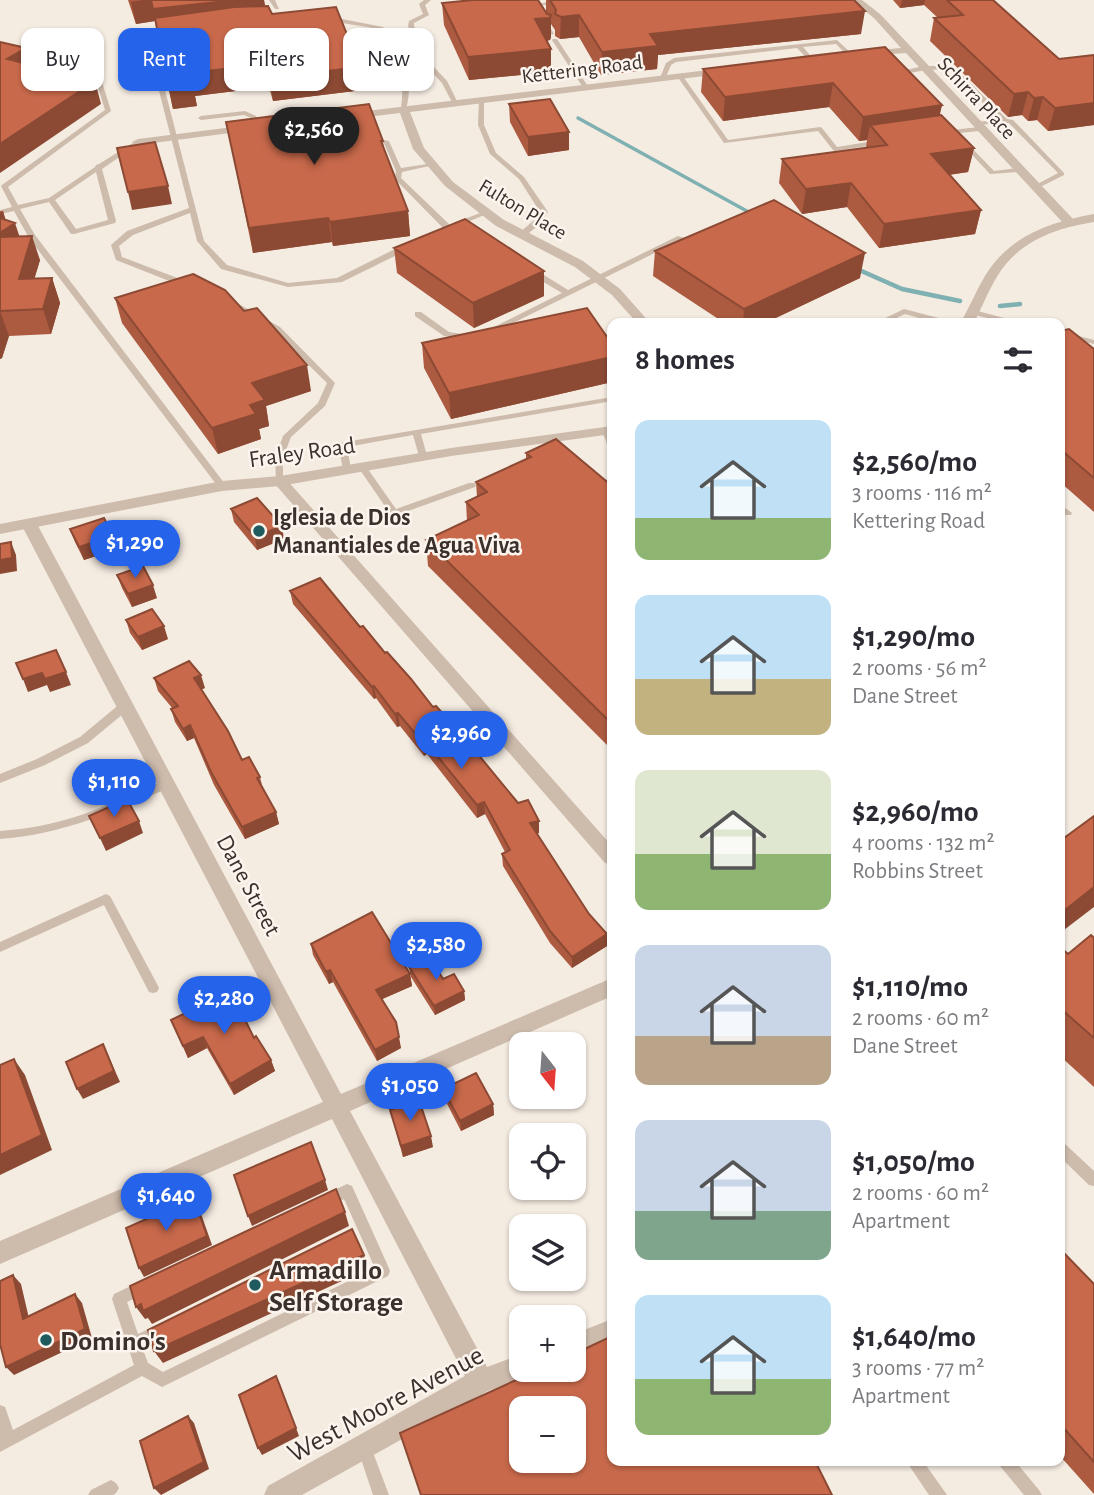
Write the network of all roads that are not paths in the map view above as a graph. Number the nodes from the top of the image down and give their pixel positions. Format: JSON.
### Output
{"nodes":[{"id":1,"x":272,"y":0,"type":"edge"},
{"id":2,"x":428,"y":0,"type":"edge"},
{"id":3,"x":576,"y":0,"type":"edge"},
{"id":4,"x":853,"y":1,"type":"edge"},
{"id":5,"x":533,"y":2,"type":"edge"},
{"id":6,"x":277,"y":8,"type":"dead end"},
{"id":7,"x":314,"y":23,"type":"edge"},
{"id":8,"x":799,"y":46,"type":"junction"},
{"id":9,"x":906,"y":50,"type":"junction"},
{"id":10,"x":0,"y":54,"type":"edge"},
{"id":11,"x":851,"y":56,"type":"junction"},
{"id":12,"x":838,"y":58,"type":"edge"},
{"id":13,"x":825,"y":59,"type":"edge"},
{"id":14,"x":812,"y":61,"type":"junction"},
{"id":15,"x":799,"y":62,"type":"edge"},
{"id":16,"x":924,"y":69,"type":"junction"},
{"id":17,"x":733,"y":70,"type":"edge"},
{"id":18,"x":680,"y":76,"type":"junction"},
{"id":19,"x":663,"y":78,"type":"junction"},
{"id":20,"x":905,"y":83,"type":"edge"},
{"id":21,"x":586,"y":88,"type":"junction"},
{"id":22,"x":160,"y":91,"type":"edge"},
{"id":23,"x":481,"y":100,"type":"junction"},
{"id":24,"x":455,"y":103,"type":"junction"},
{"id":25,"x":404,"y":109,"type":"junction"},
{"id":26,"x":337,"y":117,"type":"edge"},
{"id":27,"x":201,"y":118,"type":"dead end"},
{"id":28,"x":1005,"y":121,"type":"junction"},
{"id":29,"x":941,"y":122,"type":"edge"},
{"id":30,"x":271,"y":125,"type":"edge"},
{"id":31,"x":977,"y":126,"type":"junction"},
{"id":32,"x":257,"y":127,"type":"junction"},
{"id":33,"x":952,"y":132,"type":"junction"},
{"id":34,"x":937,"y":134,"type":"edge"},
{"id":35,"x":174,"y":136,"type":"junction"},
{"id":36,"x":386,"y":141,"type":"edge"},
{"id":37,"x":886,"y":141,"type":"edge"},
{"id":38,"x":138,"y":142,"type":"joint"},
{"id":39,"x":432,"y":164,"type":"junction"},
{"id":40,"x":98,"y":166,"type":"junction"},
{"id":41,"x":1018,"y":170,"type":"junction"},
{"id":42,"x":399,"y":171,"type":"junction"},
{"id":43,"x":1034,"y":188,"type":"junction"},
{"id":44,"x":51,"y":199,"type":"junction"},
{"id":45,"x":18,"y":208,"type":"junction"},
{"id":46,"x":193,"y":209,"type":"junction"},
{"id":47,"x":0,"y":212,"type":"edge"},
{"id":48,"x":485,"y":213,"type":"junction"},
{"id":49,"x":1094,"y":218,"type":"edge"},
{"id":50,"x":1069,"y":222,"type":"junction"},
{"id":51,"x":522,"y":234,"type":"junction"},
{"id":52,"x":681,"y":238,"type":"edge"},
{"id":53,"x":418,"y":241,"type":"edge"},
{"id":54,"x":519,"y":264,"type":"edge"},
{"id":55,"x":597,"y":277,"type":"junction"},
{"id":56,"x":192,"y":287,"type":"edge"},
{"id":57,"x":567,"y":293,"type":"junction"},
{"id":58,"x":217,"y":298,"type":"edge"},
{"id":59,"x":974,"y":312,"type":"junction"},
{"id":60,"x":418,"y":314,"type":"dead end"},
{"id":61,"x":640,"y":318,"type":"edge"},
{"id":62,"x":889,"y":318,"type":"edge"},
{"id":63,"x":929,"y":318,"type":"edge"},
{"id":64,"x":970,"y":318,"type":"edge"},
{"id":65,"x":998,"y":318,"type":"edge"},
{"id":66,"x":1065,"y":334,"type":"edge"},
{"id":67,"x":1094,"y":342,"type":"edge"},
{"id":68,"x":607,"y":399,"type":"edge"},
{"id":69,"x":607,"y":430,"type":"edge"},
{"id":70,"x":417,"y":434,"type":"junction"},
{"id":71,"x":423,"y":456,"type":"junction"},
{"id":72,"x":354,"y":468,"type":"junction"},
{"id":73,"x":280,"y":481,"type":"junction"},
{"id":74,"x":472,"y":485,"type":"dead end"},
{"id":75,"x":222,"y":486,"type":"junction"},
{"id":76,"x":29,"y":524,"type":"junction"},
{"id":77,"x":0,"y":529,"type":"edge"},
{"id":78,"x":125,"y":706,"type":"junction"},
{"id":79,"x":0,"y":779,"type":"edge"},
{"id":80,"x":167,"y":784,"type":"junction"},
{"id":81,"x":0,"y":835,"type":"edge"},
{"id":82,"x":607,"y":852,"type":"edge"},
{"id":83,"x":0,"y":947,"type":"edge"},
{"id":84,"x":153,"y":988,"type":"dead end"},
{"id":85,"x":607,"y":989,"type":"edge"},
{"id":86,"x":337,"y":1107,"type":"junction"},
{"id":87,"x":1065,"y":1153,"type":"edge"},
{"id":88,"x":1094,"y":1180,"type":"edge"},
{"id":89,"x":0,"y":1253,"type":"edge"},
{"id":90,"x":170,"y":1325,"type":"edge"},
{"id":91,"x":607,"y":1333,"type":"edge"},
{"id":92,"x":586,"y":1341,"type":"edge"},
{"id":93,"x":134,"y":1343,"type":"junction"},
{"id":94,"x":142,"y":1368,"type":"junction"},
{"id":95,"x":509,"y":1371,"type":"edge"},
{"id":96,"x":481,"y":1381,"type":"junction"},
{"id":97,"x":0,"y":1412,"type":"edge"},
{"id":98,"x":4,"y":1442,"type":"edge"},
{"id":99,"x":364,"y":1447,"type":"junction"},
{"id":100,"x":917,"y":1466,"type":"edge"},
{"id":101,"x":1009,"y":1466,"type":"edge"},
{"id":102,"x":277,"y":1495,"type":"edge"},
{"id":103,"x":381,"y":1495,"type":"edge"},
{"id":104,"x":939,"y":1495,"type":"edge"},
{"id":105,"x":1034,"y":1495,"type":"edge"}],
"edges":[{"from":1,"to":6,"type":"lane"},
{"from":2,"to":24,"type":"lane"},
{"from":3,"to":5,"type":"lane"},
{"from":4,"to":9,"type":"street","name":"Schirra Place"},
{"from":5,"to":21,"type":"lane"},
{"from":7,"to":25,"type":"lane"},
{"from":8,"to":11,"type":"lane"},
{"from":8,"to":14,"type":"lane"},
{"from":8,"to":19,"type":"lane"},
{"from":9,"to":11,"type":"street"},
{"from":9,"to":16,"type":"street","name":"Schirra Place"},
{"from":10,"to":45,"type":"lane"},
{"from":11,"to":12,"type":"street"},
{"from":13,"to":14,"type":"street"},
{"from":14,"to":15,"type":"street"},
{"from":16,"to":20,"type":"lane"},
{"from":16,"to":28,"type":"lane"},
{"from":16,"to":31,"type":"street","name":"Schirra Place"},
{"from":17,"to":18,"type":"street","name":"Kettering Road"},
{"from":18,"to":19,"type":"street","name":"Kettering Road"},
{"from":18,"to":37,"type":"lane"},
{"from":19,"to":21,"type":"street","name":"Kettering Road"},
{"from":21,"to":23,"type":"street","name":"Kettering Road"},
{"from":22,"to":35,"type":"lane"},
{"from":23,"to":24,"type":"street","name":"Kettering Road"},
{"from":23,"to":51,"type":"lane"},
{"from":24,"to":25,"type":"street","name":"Kettering Road"},
{"from":25,"to":26,"type":"street","name":"Kettering Road"},
{"from":25,"to":39,"type":"street","name":"Fulton Place"},
{"from":27,"to":32,"type":"lane"},
{"from":28,"to":31,"type":"lane"},
{"from":28,"to":43,"type":"lane"},
{"from":29,"to":33,"type":"lane"},
{"from":30,"to":32,"type":"street"},
{"from":31,"to":33,"type":"lane"},
{"from":31,"to":41,"type":"street","name":"Schirra Place"},
{"from":32,"to":35,"type":"street"},
{"from":33,"to":34,"type":"lane"},
{"from":33,"to":41,"type":"lane"},
{"from":35,"to":38,"type":"street"},
{"from":35,"to":46,"type":"lane"},
{"from":36,"to":42,"type":"lane"},
{"from":38,"to":40,"type":"lane"},
{"from":39,"to":42,"type":"lane"},
{"from":39,"to":48,"type":"street","name":"Fulton Place"},
{"from":40,"to":44,"type":"lane"},
{"from":40,"to":44,"type":"lane"},
{"from":41,"to":43,"type":"street","name":"Schirra Place"},
{"from":42,"to":48,"type":"lane"},
{"from":43,"to":50,"type":"street","name":"Schirra Place"},
{"from":44,"to":45,"type":"lane"},
{"from":45,"to":47,"type":"lane"},
{"from":45,"to":75,"type":"lane"},
{"from":46,"to":53,"type":"lane"},
{"from":46,"to":56,"type":"lane"},
{"from":48,"to":51,"type":"street","name":"Fulton Place"},
{"from":49,"to":50,"type":"street"},
{"from":50,"to":59,"type":"street"},
{"from":51,"to":55,"type":"street","name":"Fulton Place"},
{"from":52,"to":55,"type":"lane"},
{"from":54,"to":57,"type":"lane"},
{"from":55,"to":57,"type":"lane"},
{"from":55,"to":61,"type":"street","name":"Fulton Place"},
{"from":57,"to":60,"type":"lane"},
{"from":58,"to":73,"type":"lane"},
{"from":59,"to":64,"type":"street"},
{"from":59,"to":65,"type":"lane"},
{"from":62,"to":63,"type":"lane"},
{"from":66,"to":67,"type":"lane"},
{"from":68,"to":70,"type":"lane"},
{"from":69,"to":71,"type":"street","name":"Fraley Road"},
{"from":70,"to":71,"type":"lane"},
{"from":70,"to":72,"type":"lane"},
{"from":71,"to":72,"type":"street","name":"Fraley Road"},
{"from":72,"to":73,"type":"street","name":"Fraley Road"},
{"from":72,"to":74,"type":"lane"},
{"from":73,"to":75,"type":"street","name":"Fraley Road"},
{"from":73,"to":82,"type":"street"},
{"from":75,"to":76,"type":"street","name":"Fraley Road"},
{"from":76,"to":77,"type":"street","name":"Fraley Road"},
{"from":76,"to":78,"type":"street","name":"Dane Street"},
{"from":78,"to":79,"type":"lane"},
{"from":78,"to":80,"type":"street","name":"Dane Street"},
{"from":80,"to":81,"type":"lane"},
{"from":80,"to":86,"type":"street","name":"Dane Street"},
{"from":83,"to":84,"type":"lane"},
{"from":85,"to":86,"type":"street"},
{"from":86,"to":89,"type":"street"},
{"from":86,"to":96,"type":"street","name":"Dane Street"},
{"from":87,"to":88,"type":"lane"},
{"from":90,"to":93,"type":"lane"},
{"from":91,"to":92,"type":"street"},
{"from":93,"to":94,"type":"lane"},
{"from":93,"to":94,"type":"lane"},
{"from":94,"to":98,"type":"lane"},
{"from":95,"to":96,"type":"street","name":"West Moore Avenue"},
{"from":96,"to":99,"type":"street","name":"West Moore Avenue"},
{"from":97,"to":98,"type":"lane"},
{"from":99,"to":102,"type":"street","name":"West Moore Avenue"},
{"from":99,"to":103,"type":"lane"},
{"from":100,"to":104,"type":"lane"},
{"from":101,"to":105,"type":"lane"}]}
